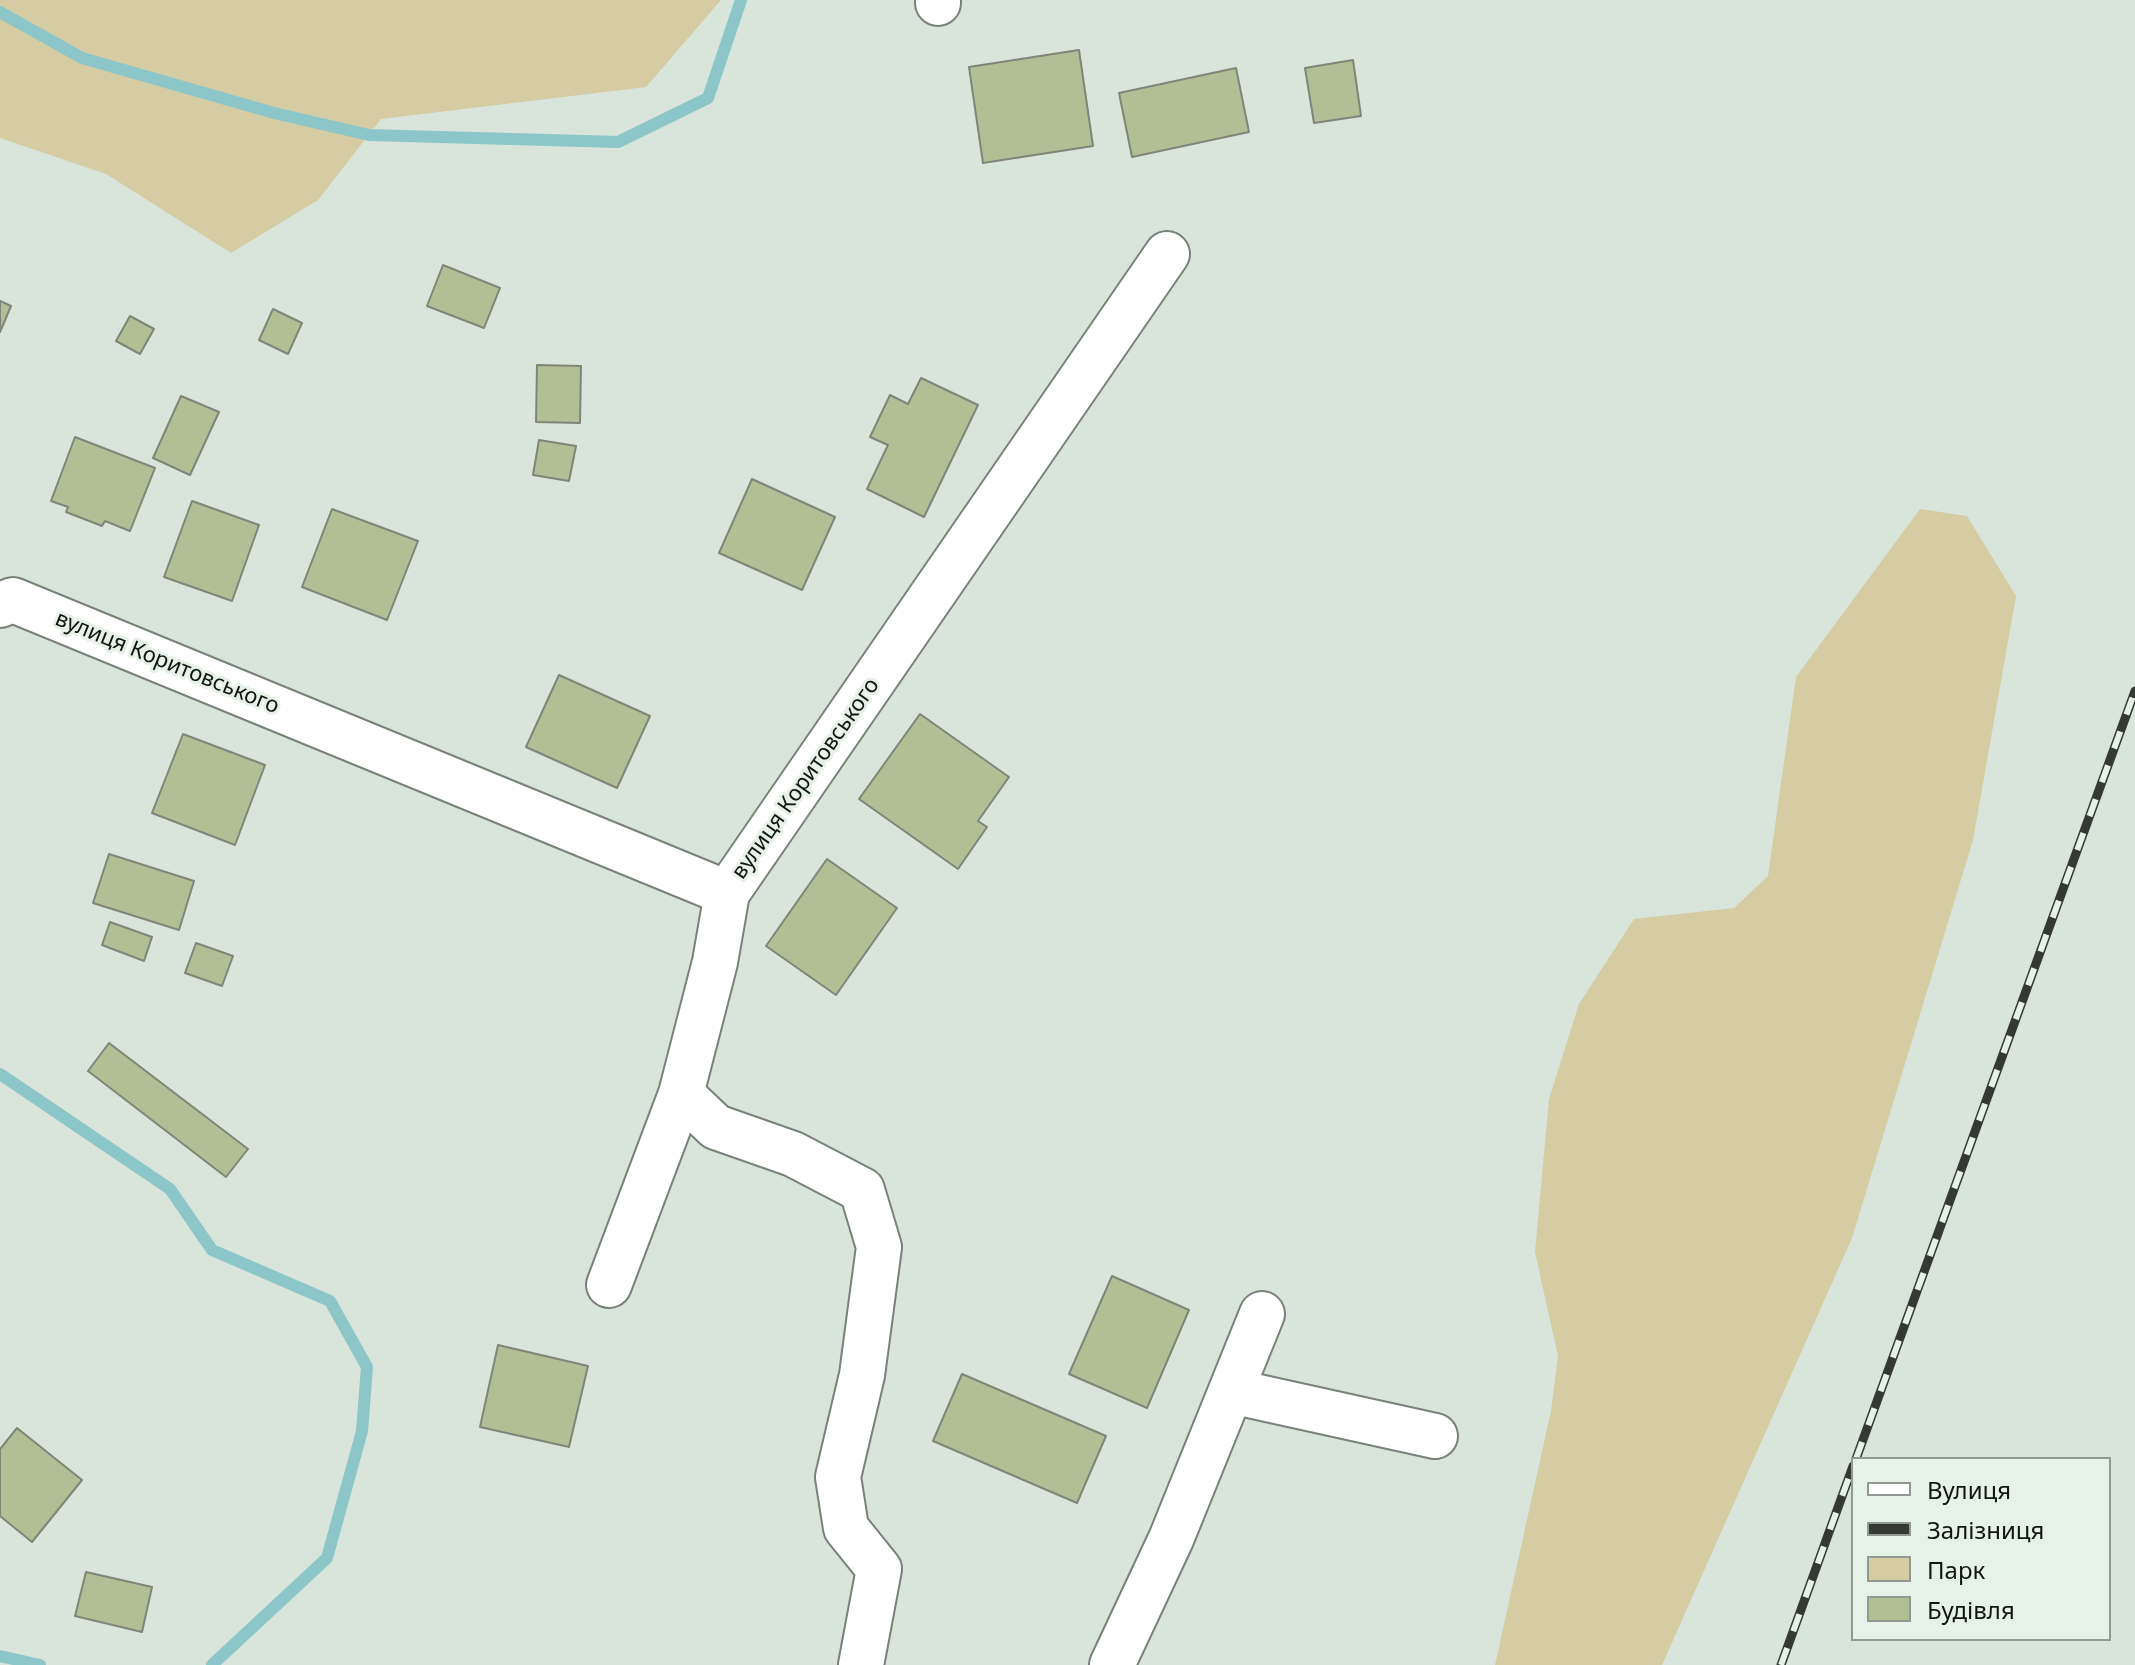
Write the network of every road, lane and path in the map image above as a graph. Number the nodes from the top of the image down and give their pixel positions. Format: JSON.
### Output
{"nodes":[{"id":1,"x":1167,"y":254,"type":"dead end"},
{"id":2,"x":0,"y":605,"type":"edge"},
{"id":3,"x":727,"y":893,"type":"junction"},
{"id":4,"x":681,"y":1094,"type":"junction"},
{"id":5,"x":609,"y":1285,"type":"dead end"},
{"id":6,"x":1262,"y":1314,"type":"dead end"},
{"id":7,"x":1231,"y":1391,"type":"junction"},
{"id":8,"x":1435,"y":1436,"type":"dead end"},
{"id":9,"x":861,"y":1665,"type":"edge"},
{"id":10,"x":1112,"y":1665,"type":"edge"}],
"edges":[{"from":1,"to":3,"type":"street","name":"вулиця Коритовського"},
{"from":2,"to":3,"type":"street","name":"вулиця Коритовського"},
{"from":3,"to":4,"type":"street"},
{"from":4,"to":5,"type":"street"},
{"from":4,"to":9,"type":"street"},
{"from":6,"to":7,"type":"street"},
{"from":7,"to":8,"type":"street"},
{"from":7,"to":10,"type":"street"}]}
